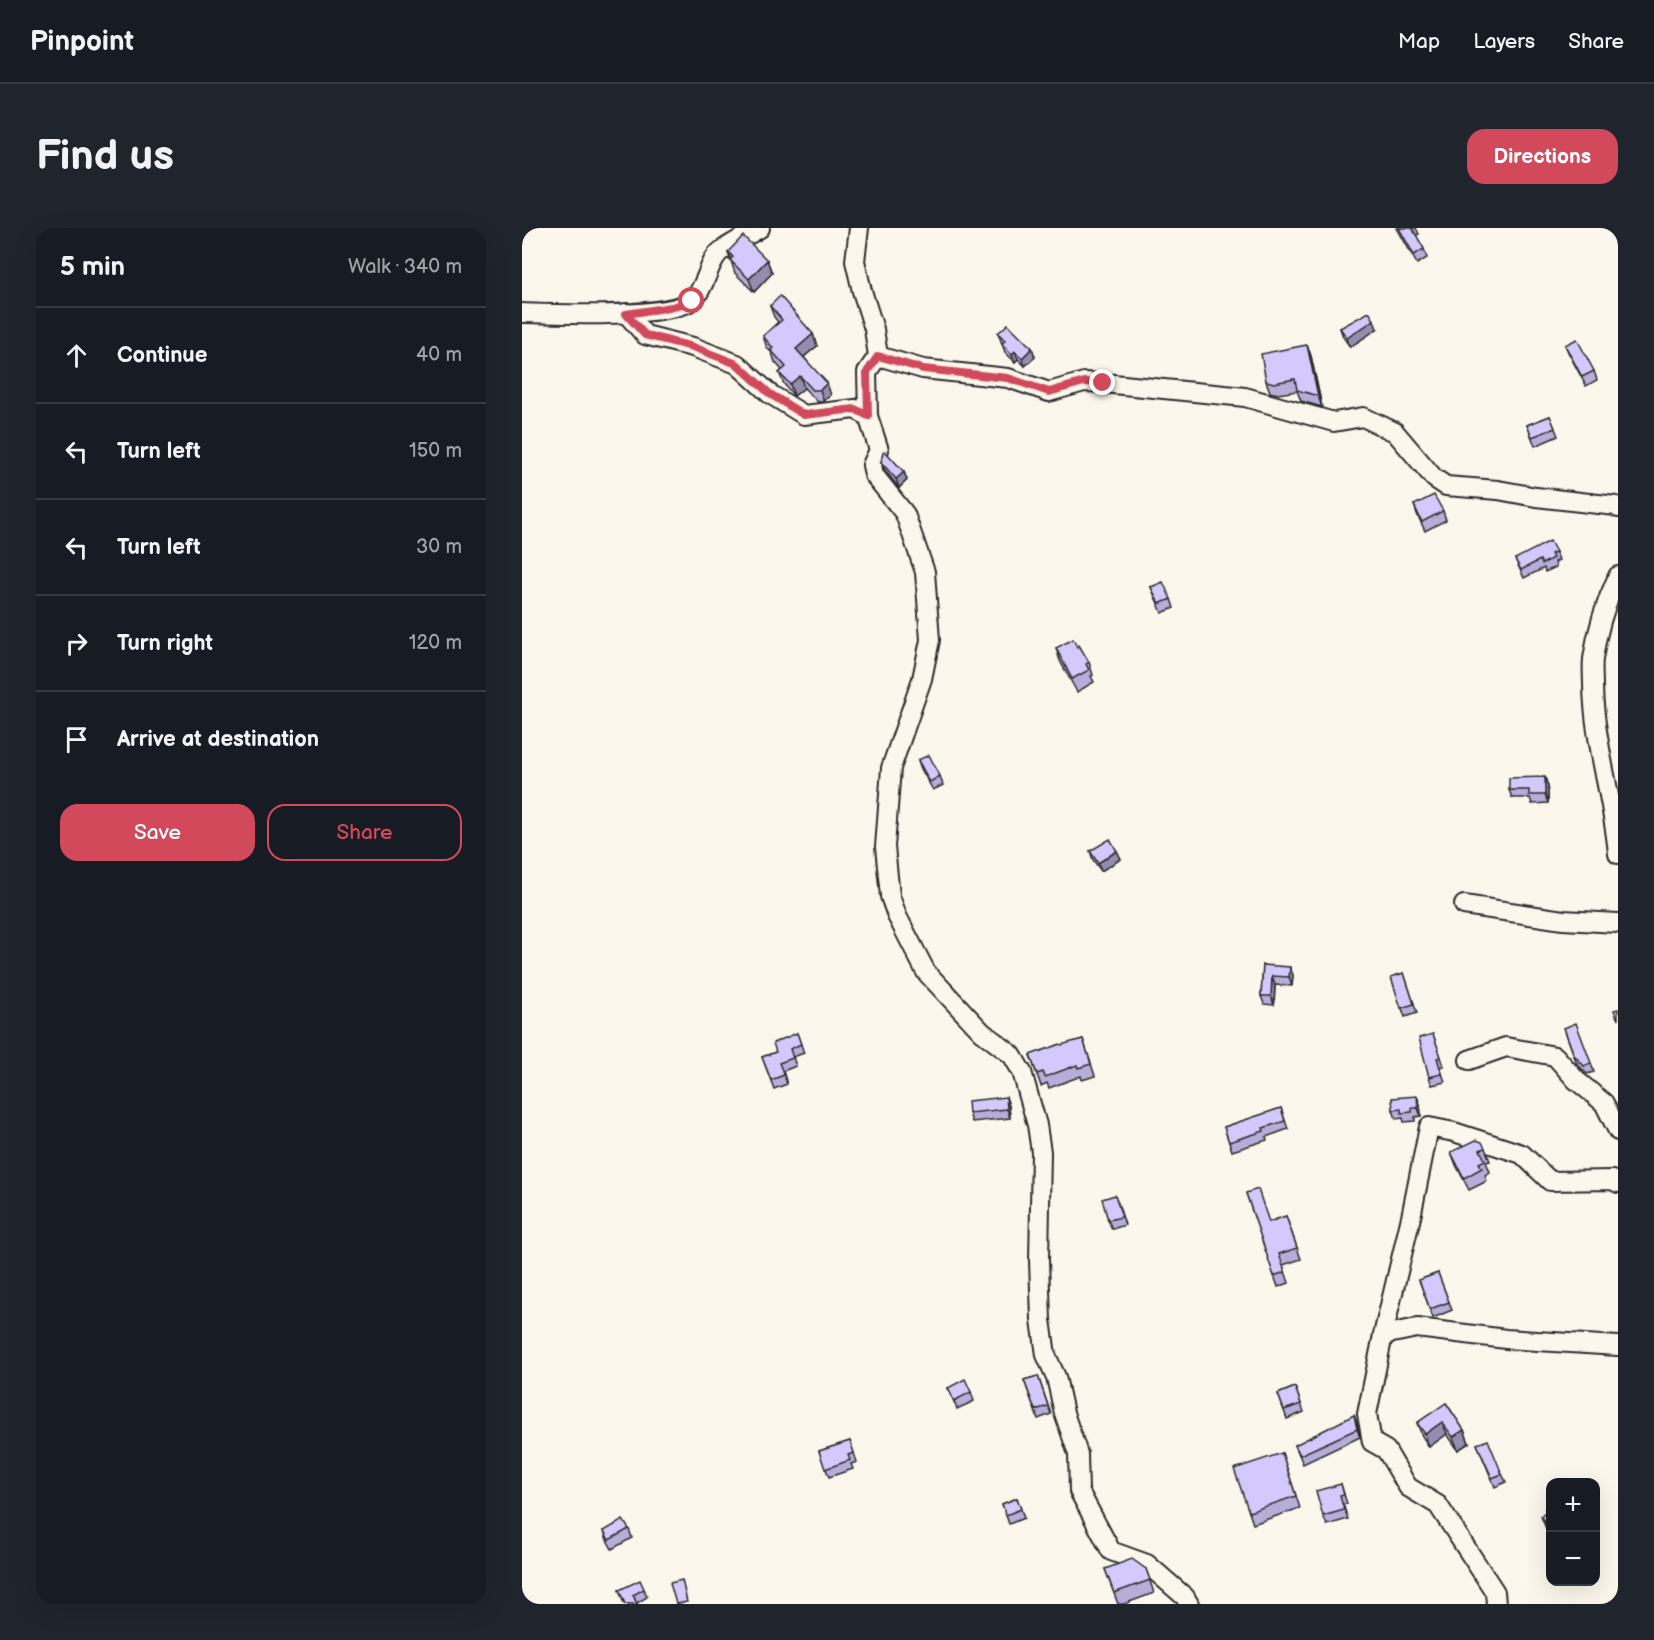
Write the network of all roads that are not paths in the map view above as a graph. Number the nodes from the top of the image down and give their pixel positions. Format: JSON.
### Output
{"nodes":[{"id":1,"x":760,"y":228,"type":"edge"},
{"id":2,"x":859,"y":228,"type":"edge"},
{"id":3,"x":522,"y":313,"type":"edge"},
{"id":4,"x":626,"y":314,"type":"junction"},
{"id":5,"x":878,"y":356,"type":"junction"},
{"id":6,"x":868,"y":416,"type":"junction"},
{"id":7,"x":1618,"y":508,"type":"edge"},
{"id":8,"x":1618,"y":576,"type":"edge"},
{"id":9,"x":1617,"y":824,"type":"edge"},
{"id":10,"x":1618,"y":854,"type":"edge"},
{"id":11,"x":1464,"y":905,"type":"dead end"},
{"id":12,"x":1618,"y":923,"type":"edge"},
{"id":13,"x":1469,"y":1060,"type":"dead end"},
{"id":14,"x":1618,"y":1131,"type":"edge"},
{"id":15,"x":1618,"y":1183,"type":"edge"},
{"id":16,"x":1383,"y":1335,"type":"junction"},
{"id":17,"x":1618,"y":1346,"type":"edge"},
{"id":18,"x":1189,"y":1604,"type":"edge"},
{"id":19,"x":1496,"y":1604,"type":"edge"}],
"edges":[{"from":1,"to":4,"type":"street"},
{"from":2,"to":5,"type":"street"},
{"from":3,"to":4,"type":"street"},
{"from":4,"to":6,"type":"street"},
{"from":5,"to":6,"type":"street"},
{"from":5,"to":7,"type":"street"},
{"from":6,"to":18,"type":"street"},
{"from":8,"to":9,"type":"street"},
{"from":9,"to":10,"type":"street"},
{"from":11,"to":12,"type":"street"},
{"from":13,"to":14,"type":"street"},
{"from":15,"to":16,"type":"street"},
{"from":16,"to":17,"type":"street"},
{"from":16,"to":19,"type":"street"}]}
